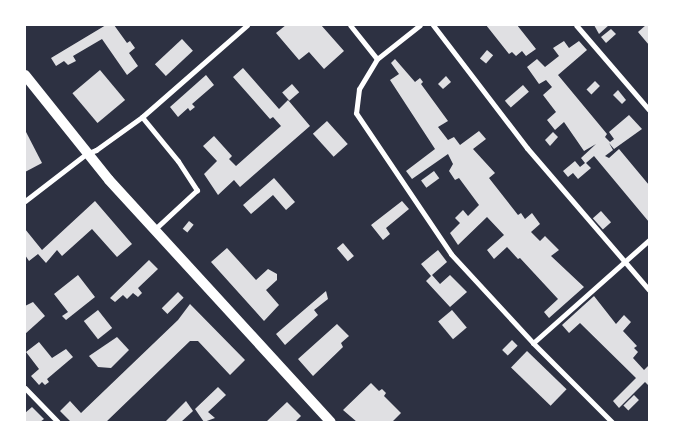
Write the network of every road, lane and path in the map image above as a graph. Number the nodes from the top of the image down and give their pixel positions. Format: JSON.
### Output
{"nodes":[{"id":1,"x":247,"y":25,"type":"edge"},
{"id":2,"x":350,"y":25,"type":"edge"},
{"id":3,"x":420,"y":25,"type":"edge"},
{"id":4,"x":434,"y":25,"type":"edge"},
{"id":5,"x":576,"y":25,"type":"edge"},
{"id":6,"x":378,"y":59,"type":"junction"},
{"id":7,"x":25,"y":75,"type":"edge"},
{"id":8,"x":649,"y":110,"type":"edge"},
{"id":9,"x":142,"y":117,"type":"junction"},
{"id":10,"x":86,"y":154,"type":"junction"},
{"id":11,"x":25,"y":201,"type":"edge"},
{"id":12,"x":153,"y":230,"type":"junction"},
{"id":13,"x":649,"y":240,"type":"edge"},
{"id":14,"x":624,"y":263,"type":"junction"},
{"id":15,"x":649,"y":290,"type":"edge"},
{"id":16,"x":533,"y":343,"type":"junction"},
{"id":17,"x":25,"y":388,"type":"edge"},
{"id":18,"x":58,"y":422,"type":"edge"},
{"id":19,"x":331,"y":422,"type":"edge"},
{"id":20,"x":612,"y":422,"type":"edge"}],
"edges":[{"from":1,"to":9,"type":"street"},
{"from":2,"to":6,"type":"street"},
{"from":3,"to":6,"type":"street"},
{"from":4,"to":14,"type":"street"},
{"from":5,"to":8,"type":"street"},
{"from":6,"to":16,"type":"street"},
{"from":7,"to":10,"type":"main road"},
{"from":9,"to":10,"type":"street"},
{"from":9,"to":12,"type":"street"},
{"from":10,"to":11,"type":"street"},
{"from":10,"to":12,"type":"main road"},
{"from":12,"to":19,"type":"main road"},
{"from":13,"to":14,"type":"street"},
{"from":14,"to":15,"type":"street"},
{"from":14,"to":16,"type":"street"},
{"from":16,"to":20,"type":"street"},
{"from":17,"to":18,"type":"street"}]}
